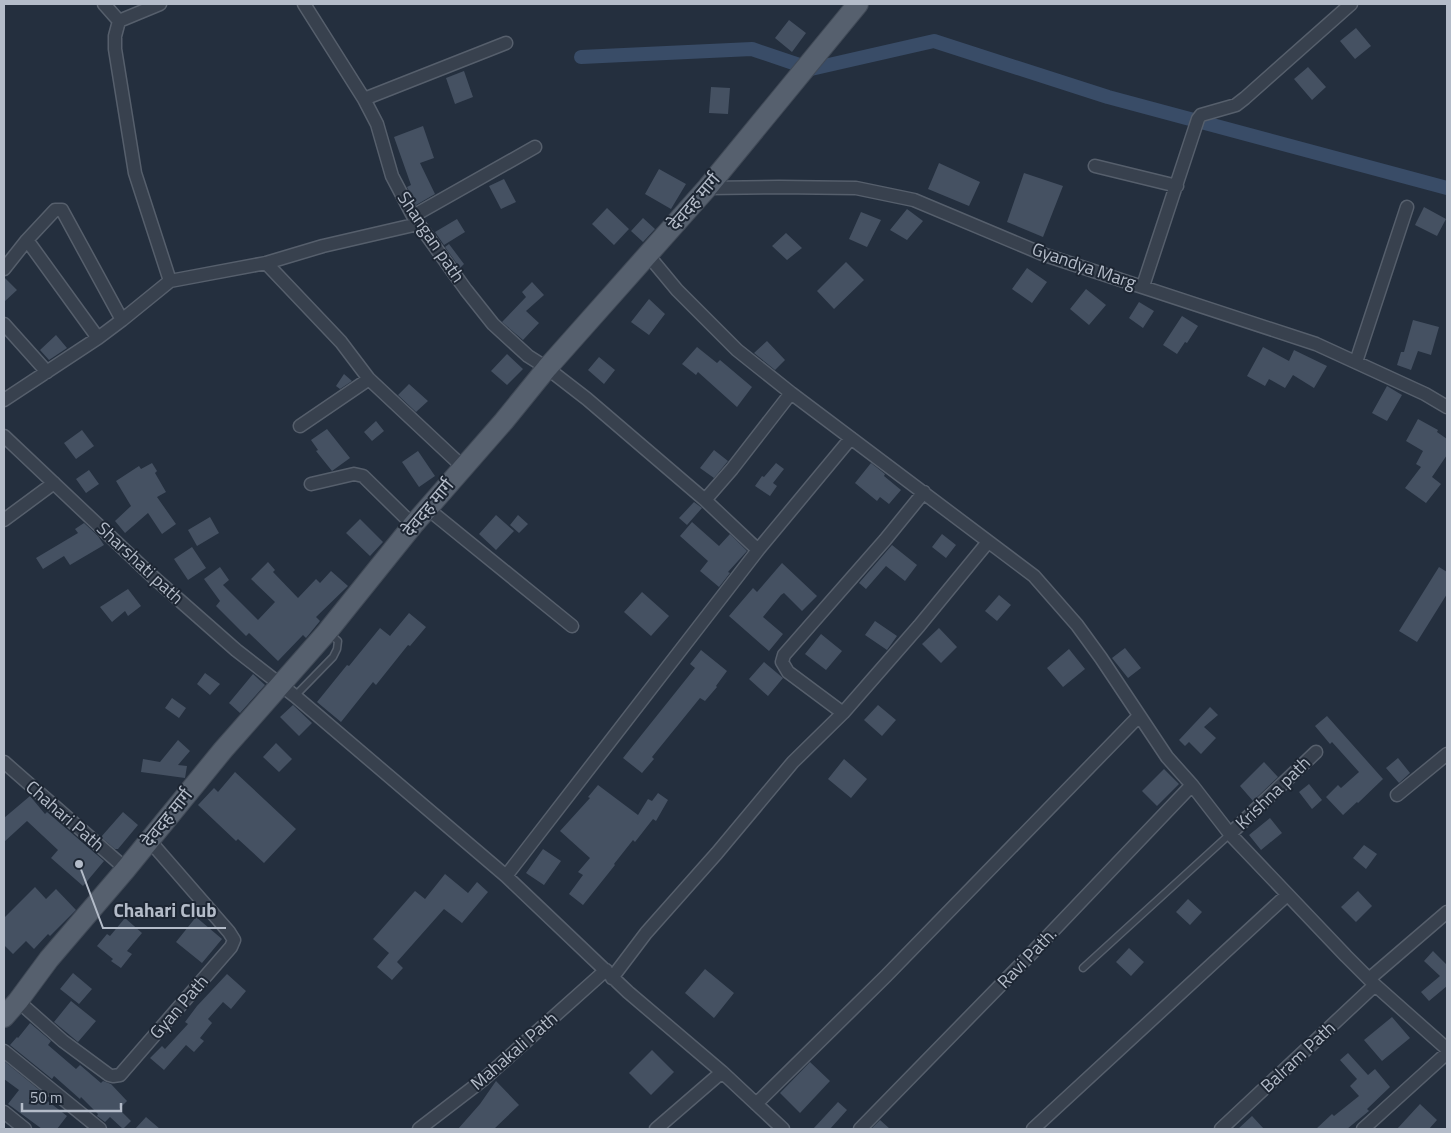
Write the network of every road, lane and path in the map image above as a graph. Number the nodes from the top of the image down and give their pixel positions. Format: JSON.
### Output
{"nodes":[{"id":1,"x":104,"y":4,"type":"edge"},
{"id":2,"x":160,"y":4,"type":"edge"},
{"id":3,"x":304,"y":4,"type":"edge"},
{"id":4,"x":858,"y":4,"type":"edge"},
{"id":5,"x":1351,"y":4,"type":"edge"},
{"id":6,"x":119,"y":21,"type":"junction"},
{"id":7,"x":506,"y":43,"type":"dead end"},
{"id":8,"x":364,"y":99,"type":"junction"},
{"id":9,"x":535,"y":148,"type":"dead end"},
{"id":10,"x":1095,"y":166,"type":"dead end"},
{"id":11,"x":1177,"y":186,"type":"junction"},
{"id":12,"x":707,"y":188,"type":"junction"},
{"id":13,"x":1407,"y":207,"type":"dead end"},
{"id":14,"x":416,"y":220,"type":"junction"},
{"id":15,"x":26,"y":240,"type":"junction"},
{"id":16,"x":648,"y":255,"type":"junction"},
{"id":17,"x":266,"y":264,"type":"junction"},
{"id":18,"x":4,"y":269,"type":"edge"},
{"id":19,"x":170,"y":281,"type":"junction"},
{"id":20,"x":1143,"y":286,"type":"junction"},
{"id":21,"x":122,"y":320,"type":"junction"},
{"id":22,"x":4,"y":324,"type":"edge"},
{"id":23,"x":98,"y":338,"type":"junction"},
{"id":24,"x":1356,"y":362,"type":"junction"},
{"id":25,"x":547,"y":368,"type":"junction"},
{"id":26,"x":48,"y":372,"type":"junction"},
{"id":27,"x":369,"y":379,"type":"junction"},
{"id":28,"x":791,"y":394,"type":"junction"},
{"id":29,"x":4,"y":400,"type":"edge"},
{"id":30,"x":1447,"y":407,"type":"edge"},
{"id":31,"x":300,"y":426,"type":"dead end"},
{"id":32,"x":4,"y":436,"type":"edge"},
{"id":33,"x":850,"y":438,"type":"junction"},
{"id":34,"x":463,"y":468,"type":"junction"},
{"id":35,"x":54,"y":483,"type":"junction"},
{"id":36,"x":311,"y":484,"type":"dead end"},
{"id":37,"x":924,"y":492,"type":"junction"},
{"id":38,"x":705,"y":500,"type":"junction"},
{"id":39,"x":428,"y":509,"type":"junction"},
{"id":40,"x":4,"y":520,"type":"edge"},
{"id":41,"x":413,"y":525,"type":"junction"},
{"id":42,"x":988,"y":542,"type":"junction"},
{"id":43,"x":758,"y":550,"type":"junction"},
{"id":44,"x":572,"y":626,"type":"dead end"},
{"id":45,"x":288,"y":690,"type":"junction"},
{"id":46,"x":843,"y":713,"type":"junction"},
{"id":47,"x":1139,"y":716,"type":"junction"},
{"id":48,"x":1316,"y":752,"type":"dead end"},
{"id":49,"x":1447,"y":754,"type":"edge"},
{"id":50,"x":4,"y":762,"type":"edge"},
{"id":51,"x":1192,"y":784,"type":"junction"},
{"id":52,"x":1397,"y":795,"type":"dead end"},
{"id":53,"x":1230,"y":834,"type":"junction"},
{"id":54,"x":149,"y":840,"type":"junction"},
{"id":55,"x":126,"y":869,"type":"junction"},
{"id":56,"x":506,"y":876,"type":"junction"},
{"id":57,"x":1287,"y":895,"type":"junction"},
{"id":58,"x":1447,"y":912,"type":"edge"},
{"id":59,"x":1083,"y":968,"type":"dead end"},
{"id":60,"x":609,"y":974,"type":"junction"},
{"id":61,"x":1372,"y":982,"type":"junction"},
{"id":62,"x":18,"y":1001,"type":"junction"},
{"id":63,"x":4,"y":1016,"type":"edge"},
{"id":64,"x":1447,"y":1049,"type":"edge"},
{"id":65,"x":4,"y":1051,"type":"edge"},
{"id":66,"x":1447,"y":1053,"type":"edge"},
{"id":67,"x":722,"y":1072,"type":"junction"},
{"id":68,"x":756,"y":1104,"type":"junction"},
{"id":69,"x":4,"y":1112,"type":"edge"},
{"id":70,"x":25,"y":1129,"type":"edge"},
{"id":71,"x":100,"y":1129,"type":"edge"},
{"id":72,"x":420,"y":1129,"type":"edge"},
{"id":73,"x":656,"y":1129,"type":"edge"},
{"id":74,"x":783,"y":1129,"type":"edge"},
{"id":75,"x":860,"y":1129,"type":"edge"},
{"id":76,"x":1033,"y":1129,"type":"edge"},
{"id":77,"x":1221,"y":1129,"type":"edge"},
{"id":78,"x":1363,"y":1129,"type":"edge"}],
"edges":[{"from":1,"to":6,"type":"street"},
{"from":2,"to":6,"type":"street"},
{"from":3,"to":8,"type":"street","name":"Shangan path"},
{"from":4,"to":12,"type":"main road","name":"देवदह मार्ग"},
{"from":5,"to":11,"type":"street"},
{"from":6,"to":19,"type":"street"},
{"from":7,"to":8,"type":"street"},
{"from":8,"to":14,"type":"street","name":"Shangan path"},
{"from":9,"to":14,"type":"street"},
{"from":10,"to":11,"type":"street"},
{"from":11,"to":20,"type":"street"},
{"from":12,"to":16,"type":"main road","name":"देवदह मार्ग"},
{"from":12,"to":20,"type":"street","name":"Gyandya Marg"},
{"from":13,"to":24,"type":"street"},
{"from":14,"to":17,"type":"street"},
{"from":14,"to":25,"type":"street","name":"Shangan path"},
{"from":15,"to":18,"type":"street"},
{"from":15,"to":21,"type":"street"},
{"from":15,"to":23,"type":"street"},
{"from":16,"to":25,"type":"main road","name":"देवदह मार्ग"},
{"from":16,"to":28,"type":"street"},
{"from":17,"to":19,"type":"street"},
{"from":17,"to":27,"type":"street"},
{"from":19,"to":21,"type":"street"},
{"from":20,"to":24,"type":"street","name":"Gyandya Marg"},
{"from":21,"to":23,"type":"street"},
{"from":22,"to":26,"type":"street"},
{"from":23,"to":26,"type":"street"},
{"from":24,"to":30,"type":"street","name":"Gyandya Marg"},
{"from":25,"to":34,"type":"main road","name":"देवदह मार्ग"},
{"from":25,"to":38,"type":"street","name":"Shangan path"},
{"from":26,"to":29,"type":"street"},
{"from":27,"to":31,"type":"street"},
{"from":27,"to":34,"type":"street"},
{"from":28,"to":33,"type":"street"},
{"from":28,"to":38,"type":"street"},
{"from":32,"to":35,"type":"street","name":"Sharshati path"},
{"from":33,"to":37,"type":"street"},
{"from":33,"to":43,"type":"street"},
{"from":34,"to":39,"type":"main road","name":"देवदह मार्ग"},
{"from":35,"to":40,"type":"street"},
{"from":35,"to":45,"type":"street","name":"Sharshati path"},
{"from":36,"to":41,"type":"street"},
{"from":37,"to":42,"type":"street"},
{"from":37,"to":46,"type":"street"},
{"from":38,"to":43,"type":"street","name":"Shangan path"},
{"from":39,"to":41,"type":"main road","name":"देवदह मार्ग"},
{"from":39,"to":44,"type":"street"},
{"from":41,"to":45,"type":"main road","name":"देवदह मार्ग"},
{"from":42,"to":46,"type":"street","name":"Mahakali Path"},
{"from":42,"to":47,"type":"street"},
{"from":43,"to":56,"type":"street"},
{"from":45,"to":54,"type":"main road","name":"देवदह मार्ग"},
{"from":45,"to":56,"type":"street","name":"Sharshati path"},
{"from":46,"to":60,"type":"street","name":"Mahakali Path"},
{"from":47,"to":51,"type":"street"},
{"from":47,"to":68,"type":"street"},
{"from":48,"to":53,"type":"street","name":"Krishna path"},
{"from":49,"to":52,"type":"street"},
{"from":50,"to":55,"type":"street","name":"Chahari Path"},
{"from":51,"to":53,"type":"street"},
{"from":51,"to":75,"type":"street","name":"Ravi Path."},
{"from":53,"to":57,"type":"street"},
{"from":53,"to":59,"type":"lane"},
{"from":54,"to":55,"type":"main road","name":"देवदह मार्ग"},
{"from":54,"to":62,"type":"street","name":"Gyan Path"},
{"from":55,"to":62,"type":"main road","name":"देवदह मार्ग"},
{"from":56,"to":60,"type":"street","name":"Sharshati path"},
{"from":57,"to":61,"type":"street"},
{"from":57,"to":76,"type":"street"},
{"from":58,"to":61,"type":"street","name":"Balram Path"},
{"from":60,"to":67,"type":"street","name":"Sharshati path"},
{"from":60,"to":72,"type":"street","name":"Mahakali Path"},
{"from":61,"to":64,"type":"street"},
{"from":61,"to":77,"type":"street","name":"Balram Path"},
{"from":62,"to":63,"type":"main road","name":"देवदह मार्ग"},
{"from":65,"to":71,"type":"street"},
{"from":66,"to":78,"type":"street"},
{"from":67,"to":68,"type":"street","name":"Sharshati path"},
{"from":67,"to":73,"type":"street"},
{"from":68,"to":74,"type":"street","name":"Sharshati path"},
{"from":69,"to":70,"type":"street"}]}
